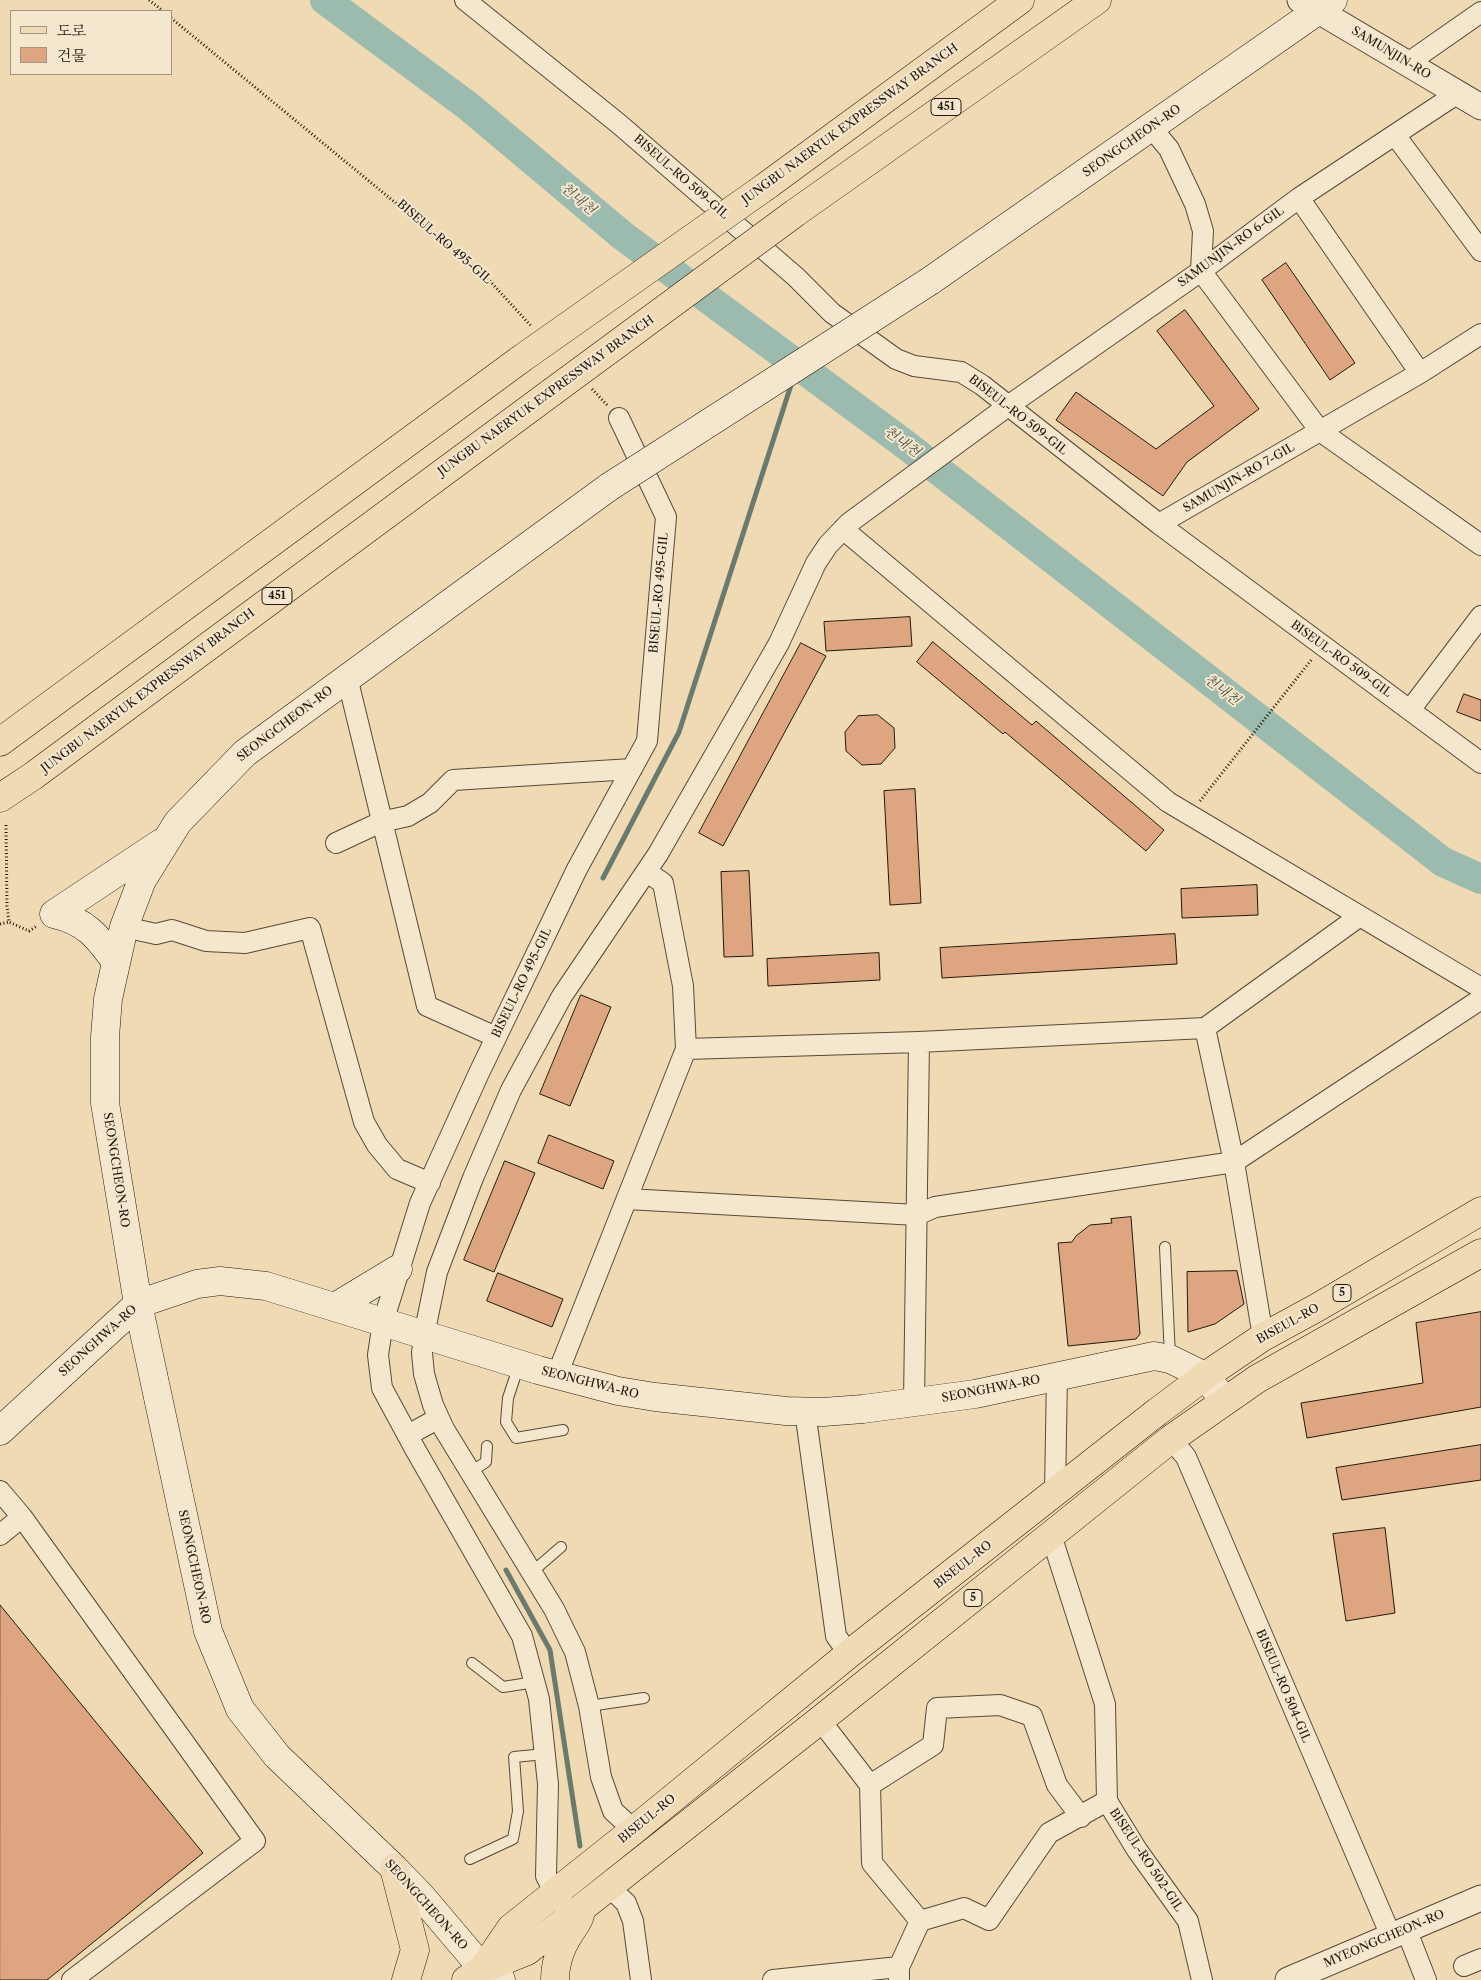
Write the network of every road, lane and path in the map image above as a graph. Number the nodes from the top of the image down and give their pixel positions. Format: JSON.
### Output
{"nodes":[{"id":1,"x":149,"y":0,"type":"edge"},
{"id":2,"x":465,"y":0,"type":"edge"},
{"id":3,"x":1020,"y":0,"type":"edge"},
{"id":4,"x":1097,"y":0,"type":"edge"},
{"id":5,"x":1317,"y":3,"type":"edge"},
{"id":6,"x":162,"y":10,"type":"edge"},
{"id":7,"x":1481,"y":12,"type":"edge"},
{"id":8,"x":172,"y":19,"type":"edge"},
{"id":9,"x":1408,"y":64,"type":"junction"},
{"id":10,"x":1458,"y":93,"type":"junction"},
{"id":11,"x":1481,"y":107,"type":"edge"},
{"id":12,"x":1151,"y":127,"type":"junction"},
{"id":13,"x":1395,"y":135,"type":"junction"},
{"id":14,"x":1299,"y":198,"type":"junction"},
{"id":15,"x":1481,"y":251,"type":"edge"},
{"id":16,"x":1200,"y":270,"type":"junction"},
{"id":17,"x":537,"y":332,"type":"dead end"},
{"id":18,"x":1481,"y":334,"type":"edge"},
{"id":19,"x":1420,"y":373,"type":"junction"},
{"id":20,"x":585,"y":382,"type":"dead end"},
{"id":21,"x":1004,"y":410,"type":"junction"},
{"id":22,"x":619,"y":418,"type":"joint"},
{"id":23,"x":1320,"y":431,"type":"junction"},
{"id":24,"x":1159,"y":524,"type":"junction"},
{"id":25,"x":846,"y":526,"type":"junction"},
{"id":26,"x":1481,"y":545,"type":"edge"},
{"id":27,"x":1481,"y":616,"type":"edge"},
{"id":28,"x":1312,"y":659,"type":"dead end"},
{"id":29,"x":347,"y":677,"type":"junction"},
{"id":30,"x":1410,"y":710,"type":"junction"},
{"id":31,"x":0,"y":742,"type":"edge"},
{"id":32,"x":1481,"y":763,"type":"edge"},
{"id":33,"x":632,"y":769,"type":"junction"},
{"id":34,"x":0,"y":798,"type":"edge"},
{"id":35,"x":1195,"y":807,"type":"dead end"},
{"id":36,"x":381,"y":822,"type":"junction"},
{"id":37,"x":6,"y":825,"type":"dead end"},
{"id":38,"x":165,"y":841,"type":"junction"},
{"id":39,"x":336,"y":843,"type":"dead end"},
{"id":40,"x":647,"y":872,"type":"junction"},
{"id":41,"x":54,"y":914,"type":"junction"},
{"id":42,"x":1360,"y":916,"type":"junction"},
{"id":43,"x":9,"y":922,"type":"junction"},
{"id":44,"x":0,"y":924,"type":"edge"},
{"id":45,"x":124,"y":927,"type":"junction"},
{"id":46,"x":116,"y":962,"type":"junction"},
{"id":47,"x":1481,"y":988,"type":"edge"},
{"id":48,"x":1481,"y":999,"type":"edge"},
{"id":49,"x":1205,"y":1028,"type":"junction"},
{"id":50,"x":496,"y":1037,"type":"junction"},
{"id":51,"x":919,"y":1042,"type":"junction"},
{"id":52,"x":686,"y":1049,"type":"junction"},
{"id":53,"x":1234,"y":1162,"type":"junction"},
{"id":54,"x":430,"y":1183,"type":"junction"},
{"id":55,"x":627,"y":1199,"type":"junction"},
{"id":56,"x":1481,"y":1211,"type":"edge"},
{"id":57,"x":917,"y":1215,"type":"junction"},
{"id":58,"x":1165,"y":1247,"type":"dead end"},
{"id":59,"x":1481,"y":1253,"type":"edge"},
{"id":60,"x":398,"y":1269,"type":"junction"},
{"id":61,"x":138,"y":1304,"type":"junction"},
{"id":62,"x":335,"y":1307,"type":"junction"},
{"id":63,"x":1318,"y":1307,"type":"junction"},
{"id":64,"x":383,"y":1322,"type":"junction"},
{"id":65,"x":424,"y":1335,"type":"junction"},
{"id":66,"x":1263,"y":1337,"type":"junction"},
{"id":67,"x":1294,"y":1358,"type":"junction"},
{"id":68,"x":1170,"y":1359,"type":"junction"},
{"id":69,"x":519,"y":1364,"type":"junction"},
{"id":70,"x":557,"y":1375,"type":"junction"},
{"id":71,"x":1057,"y":1376,"type":"junction"},
{"id":72,"x":1205,"y":1376,"type":"junction"},
{"id":73,"x":1226,"y":1401,"type":"junction"},
{"id":74,"x":914,"y":1402,"type":"junction"},
{"id":75,"x":805,"y":1411,"type":"junction"},
{"id":76,"x":439,"y":1418,"type":"junction"},
{"id":77,"x":563,"y":1430,"type":"dead end"},
{"id":78,"x":0,"y":1431,"type":"edge"},
{"id":79,"x":408,"y":1435,"type":"junction"},
{"id":80,"x":1170,"y":1439,"type":"junction"},
{"id":81,"x":1117,"y":1444,"type":"junction"},
{"id":82,"x":487,"y":1446,"type":"dead end"},
{"id":83,"x":1136,"y":1466,"type":"junction"},
{"id":84,"x":469,"y":1473,"type":"junction"},
{"id":85,"x":0,"y":1491,"type":"edge"},
{"id":86,"x":1055,"y":1492,"type":"junction"},
{"id":87,"x":22,"y":1517,"type":"junction"},
{"id":88,"x":0,"y":1535,"type":"edge"},
{"id":89,"x":1051,"y":1535,"type":"junction"},
{"id":90,"x":561,"y":1546,"type":"dead end"},
{"id":91,"x":532,"y":1572,"type":"junction"},
{"id":92,"x":848,"y":1654,"type":"junction"},
{"id":93,"x":472,"y":1662,"type":"dead end"},
{"id":94,"x":535,"y":1682,"type":"junction"},
{"id":95,"x":644,"y":1698,"type":"dead end"},
{"id":96,"x":590,"y":1706,"type":"junction"},
{"id":97,"x":820,"y":1720,"type":"junction"},
{"id":98,"x":545,"y":1754,"type":"junction"},
{"id":99,"x":870,"y":1785,"type":"junction"},
{"id":100,"x":1107,"y":1801,"type":"junction"},
{"id":101,"x":1081,"y":1817,"type":"junction"},
{"id":102,"x":634,"y":1830,"type":"junction"},
{"id":103,"x":470,"y":1859,"type":"dead end"},
{"id":104,"x":394,"y":1868,"type":"junction"},
{"id":105,"x":609,"y":1887,"type":"junction"},
{"id":106,"x":555,"y":1893,"type":"junction"},
{"id":107,"x":1481,"y":1898,"type":"edge"},
{"id":108,"x":576,"y":1912,"type":"junction"},
{"id":109,"x":920,"y":1921,"type":"junction"},
{"id":110,"x":1399,"y":1932,"type":"junction"},
{"id":111,"x":899,"y":1973,"type":"edge"},
{"id":112,"x":485,"y":1977,"type":"edge"},
{"id":113,"x":72,"y":1980,"type":"edge"},
{"id":114,"x":406,"y":1980,"type":"edge"},
{"id":115,"x":555,"y":1980,"type":"edge"},
{"id":116,"x":641,"y":1980,"type":"edge"},
{"id":117,"x":773,"y":1980,"type":"edge"},
{"id":118,"x":1202,"y":1980,"type":"edge"},
{"id":119,"x":1288,"y":1980,"type":"edge"},
{"id":120,"x":1426,"y":1980,"type":"edge"}],
"edges":[{"from":1,"to":6,"type":"path"},
{"from":2,"to":21,"type":"street","name":"BISEUL-RO 509-GIL"},
{"from":3,"to":31,"type":"main road","name":"JUNGBU NAERYUK EXPRESSWAY BRANCH","bridge":true},
{"from":4,"to":34,"type":"main road","name":"JUNGBU NAERYUK EXPRESSWAY BRANCH","number":"451","bridge":true},
{"from":5,"to":9,"type":"street","name":"SAMUNJIN-RO"},
{"from":5,"to":12,"type":"main road","name":"SEONGCHEON-RO"},
{"from":7,"to":9,"type":"street"},
{"from":8,"to":17,"type":"path","name":"BISEUL-RO 495-GIL"},
{"from":9,"to":10,"type":"street","name":"SAMUNJIN-RO"},
{"from":10,"to":11,"type":"street","name":"SAMUNJIN-RO"},
{"from":10,"to":13,"type":"street","name":"SAMUNJIN-RO 6-GIL"},
{"from":12,"to":16,"type":"street"},
{"from":12,"to":29,"type":"main road","name":"SEONGCHEON-RO","bridge":true},
{"from":13,"to":14,"type":"street","name":"SAMUNJIN-RO 6-GIL"},
{"from":13,"to":15,"type":"street"},
{"from":14,"to":16,"type":"street","name":"SAMUNJIN-RO 6-GIL"},
{"from":14,"to":19,"type":"street"},
{"from":16,"to":21,"type":"street","name":"SAMUNJIN-RO 6-GIL"},
{"from":16,"to":23,"type":"street"},
{"from":18,"to":19,"type":"street","name":"SAMUNJIN-RO 7-GIL"},
{"from":19,"to":23,"type":"street","name":"SAMUNJIN-RO 7-GIL"},
{"from":20,"to":22,"type":"path"},
{"from":21,"to":24,"type":"street","name":"BISEUL-RO 509-GIL"},
{"from":21,"to":25,"type":"street","name":"SAMUNJIN-RO 6-GIL"},
{"from":22,"to":33,"type":"street","name":"BISEUL-RO 495-GIL"},
{"from":23,"to":24,"type":"street","name":"SAMUNJIN-RO 7-GIL"},
{"from":23,"to":26,"type":"street"},
{"from":24,"to":30,"type":"street","name":"BISEUL-RO 509-GIL"},
{"from":25,"to":40,"type":"street","name":"SAMUNJIN-RO 6-GIL"},
{"from":25,"to":42,"type":"street"},
{"from":27,"to":30,"type":"street"},
{"from":28,"to":35,"type":"path"},
{"from":29,"to":36,"type":"street"},
{"from":29,"to":38,"type":"main road","name":"SEONGCHEON-RO"},
{"from":30,"to":32,"type":"street","name":"BISEUL-RO 509-GIL"},
{"from":33,"to":36,"type":"street"},
{"from":33,"to":50,"type":"street","name":"BISEUL-RO 495-GIL"},
{"from":36,"to":39,"type":"street"},
{"from":36,"to":50,"type":"street"},
{"from":37,"to":43,"type":"path"},
{"from":38,"to":41,"type":"main road"},
{"from":38,"to":45,"type":"main road","name":"SEONGCHEON-RO"},
{"from":40,"to":52,"type":"street"},
{"from":40,"to":65,"type":"street","name":"SAMUNJIN-RO 6-GIL"},
{"from":41,"to":43,"type":"path"},
{"from":41,"to":46,"type":"main road"},
{"from":42,"to":47,"type":"street"},
{"from":42,"to":49,"type":"street"},
{"from":43,"to":44,"type":"path"},
{"from":45,"to":46,"type":"main road","name":"SEONGCHEON-RO"},
{"from":45,"to":54,"type":"street"},
{"from":46,"to":61,"type":"main road","name":"SEONGCHEON-RO"},
{"from":48,"to":53,"type":"street"},
{"from":49,"to":51,"type":"street"},
{"from":49,"to":53,"type":"street"},
{"from":50,"to":54,"type":"street","name":"BISEUL-RO 495-GIL"},
{"from":51,"to":52,"type":"street"},
{"from":51,"to":57,"type":"street"},
{"from":52,"to":55,"type":"street"},
{"from":53,"to":57,"type":"street"},
{"from":53,"to":66,"type":"street"},
{"from":54,"to":60,"type":"street","name":"BISEUL-RO 495-GIL"},
{"from":55,"to":57,"type":"street"},
{"from":55,"to":70,"type":"street"},
{"from":56,"to":63,"type":"main road","name":"BISEUL-RO","number":"5"},
{"from":57,"to":74,"type":"street"},
{"from":58,"to":68,"type":"lane"},
{"from":59,"to":67,"type":"main road","number":"5"},
{"from":60,"to":62,"type":"main road"},
{"from":60,"to":64,"type":"street","name":"BISEUL-RO 495-GIL"},
{"from":61,"to":62,"type":"main road","name":"SEONGHWA-RO"},
{"from":61,"to":78,"type":"main road","name":"SEONGHWA-RO"},
{"from":61,"to":104,"type":"main road","name":"SEONGCHEON-RO"},
{"from":62,"to":64,"type":"main road","name":"SEONGHWA-RO"},
{"from":63,"to":66,"type":"main road","name":"BISEUL-RO","number":"5"},
{"from":63,"to":67,"type":"main road"},
{"from":64,"to":65,"type":"main road","name":"SEONGHWA-RO"},
{"from":64,"to":79,"type":"street","name":"BISEUL-RO 495-GIL"},
{"from":65,"to":69,"type":"main road","name":"SEONGHWA-RO"},
{"from":65,"to":76,"type":"street","name":"SAMUNJIN-RO 6-GIL"},
{"from":66,"to":72,"type":"main road","name":"BISEUL-RO","number":"5"},
{"from":67,"to":73,"type":"main road","number":"5"},
{"from":68,"to":71,"type":"main road","name":"SEONGHWA-RO"},
{"from":68,"to":72,"type":"main road","name":"SEONGHWA-RO"},
{"from":69,"to":70,"type":"main road","name":"SEONGHWA-RO"},
{"from":69,"to":77,"type":"lane"},
{"from":70,"to":75,"type":"main road","name":"SEONGHWA-RO"},
{"from":71,"to":74,"type":"main road","name":"SEONGHWA-RO"},
{"from":71,"to":86,"type":"street"},
{"from":72,"to":73,"type":"main road","name":"SEONGHWA-RO"},
{"from":72,"to":81,"type":"main road","name":"BISEUL-RO","number":"5"},
{"from":73,"to":80,"type":"main road","number":"5"},
{"from":74,"to":75,"type":"main road","name":"SEONGHWA-RO"},
{"from":75,"to":92,"type":"street"},
{"from":76,"to":79,"type":"street"},
{"from":76,"to":84,"type":"street","name":"SAMUNJIN-RO 6-GIL"},
{"from":79,"to":94,"type":"street","name":"BISEUL-RO 495-GIL"},
{"from":80,"to":83,"type":"main road","number":"5"},
{"from":80,"to":110,"type":"street","name":"BISEUL-RO 504-GIL"},
{"from":81,"to":83,"type":"main road"},
{"from":81,"to":86,"type":"main road","name":"BISEUL-RO","number":"5"},
{"from":82,"to":84,"type":"lane"},
{"from":83,"to":89,"type":"main road","number":"5"},
{"from":84,"to":91,"type":"street","name":"SAMUNJIN-RO 6-GIL"},
{"from":85,"to":87,"type":"street"},
{"from":86,"to":92,"type":"main road","name":"BISEUL-RO","number":"5"},
{"from":87,"to":88,"type":"street"},
{"from":87,"to":113,"type":"street"},
{"from":89,"to":97,"type":"main road","number":"5"},
{"from":89,"to":100,"type":"street","name":"BISEUL-RO 502-GIL"},
{"from":90,"to":91,"type":"lane"},
{"from":91,"to":96,"type":"street","name":"SAMUNJIN-RO 6-GIL"},
{"from":92,"to":102,"type":"main road","name":"BISEUL-RO","number":"5"},
{"from":93,"to":94,"type":"lane"},
{"from":94,"to":98,"type":"street","name":"BISEUL-RO 495-GIL"},
{"from":95,"to":96,"type":"lane"},
{"from":96,"to":102,"type":"street","name":"SAMUNJIN-RO 6-GIL"},
{"from":97,"to":99,"type":"street"},
{"from":97,"to":105,"type":"main road","number":"5"},
{"from":98,"to":103,"type":"lane"},
{"from":98,"to":106,"type":"street","name":"BISEUL-RO 495-GIL"},
{"from":99,"to":101,"type":"street"},
{"from":99,"to":109,"type":"street"},
{"from":100,"to":101,"type":"street"},
{"from":100,"to":118,"type":"street","name":"BISEUL-RO 502-GIL"},
{"from":101,"to":109,"type":"street"},
{"from":102,"to":106,"type":"main road","name":"BISEUL-RO","number":"5"},
{"from":104,"to":112,"type":"main road","name":"SEONGCHEON-RO"},
{"from":104,"to":114,"type":"main road"},
{"from":105,"to":108,"type":"main road","number":"5"},
{"from":105,"to":116,"type":"street"},
{"from":106,"to":108,"type":"street","name":"BISEUL-RO 495-GIL"},
{"from":106,"to":112,"type":"main road","name":"BISEUL-RO","number":"5"},
{"from":107,"to":110,"type":"street","name":"MYEONGCHEON-RO"},
{"from":108,"to":112,"type":"main road","number":"5"},
{"from":108,"to":115,"type":"main road"},
{"from":109,"to":111,"type":"street"},
{"from":110,"to":119,"type":"street","name":"MYEONGCHEON-RO"},
{"from":110,"to":120,"type":"street","name":"BISEUL-RO 504-GIL"},
{"from":111,"to":117,"type":"street"}]}
